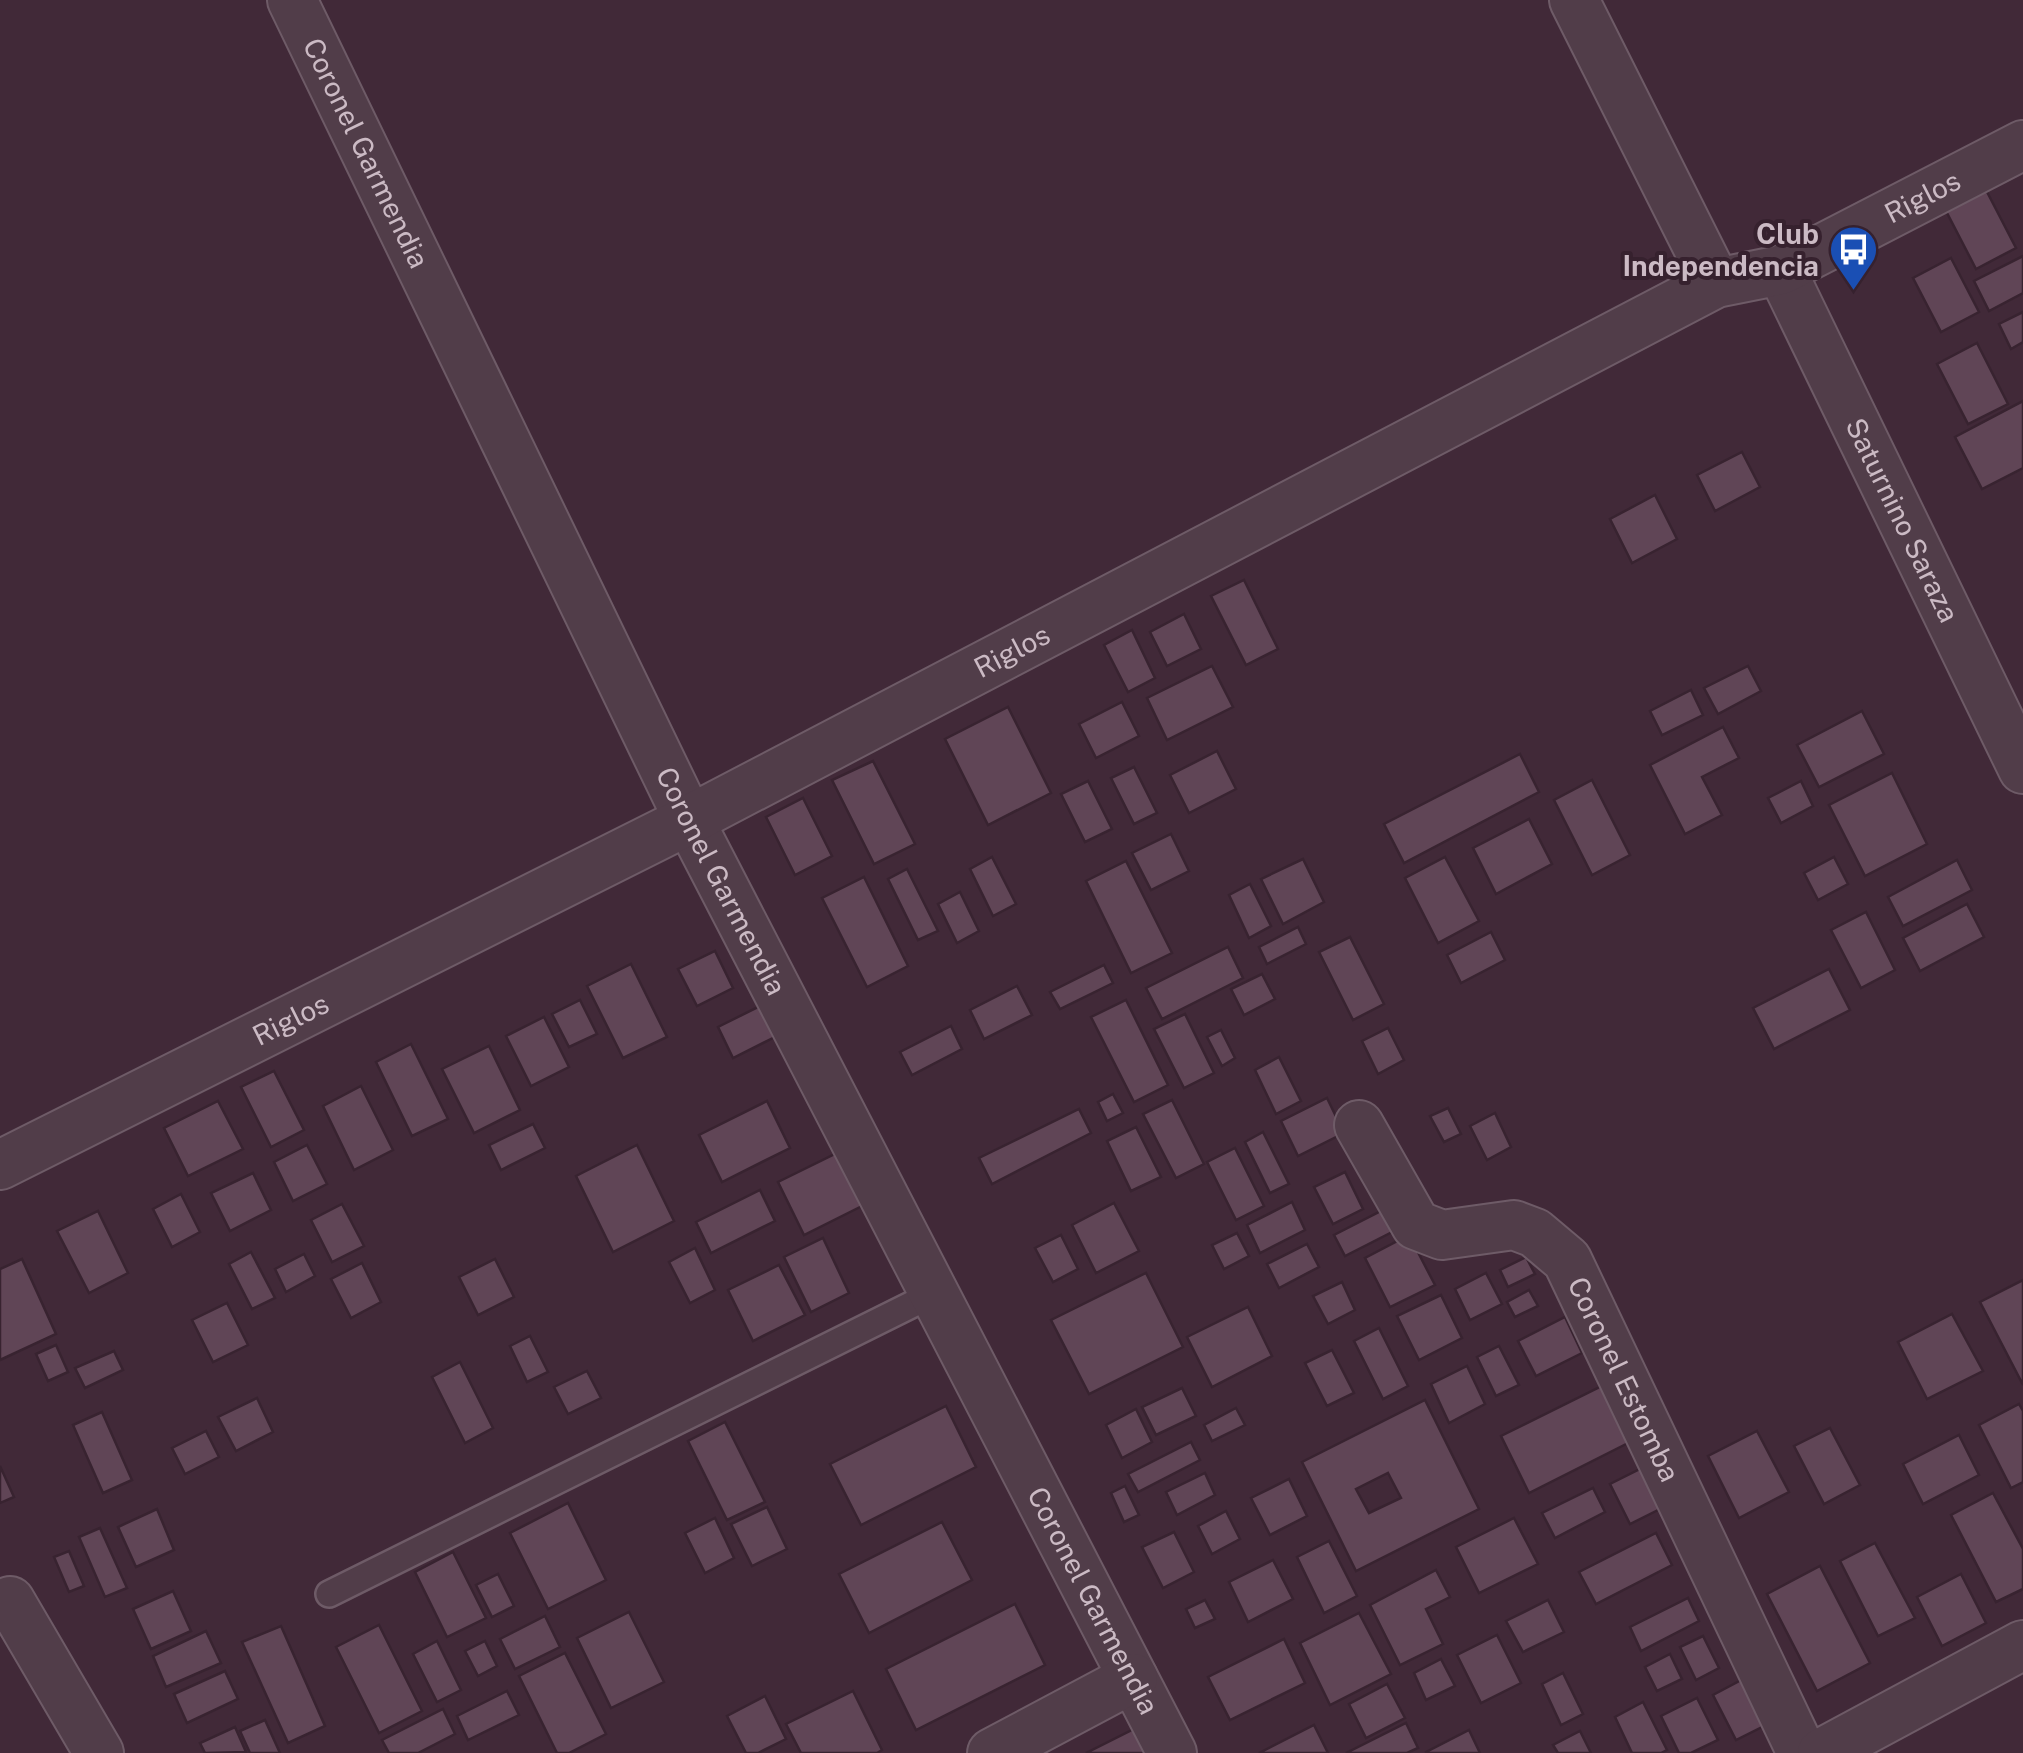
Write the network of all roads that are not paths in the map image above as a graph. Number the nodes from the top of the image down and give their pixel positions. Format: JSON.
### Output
{"nodes":[{"id":1,"x":292,"y":0,"type":"edge"},
{"id":2,"x":1574,"y":0,"type":"edge"},
{"id":3,"x":2023,"y":145,"type":"edge"},
{"id":4,"x":1781,"y":270,"type":"junction"},
{"id":5,"x":1716,"y":283,"type":"junction"},
{"id":6,"x":2023,"y":768,"type":"edge"},
{"id":7,"x":689,"y":820,"type":"junction"},
{"id":8,"x":1359,"y":1125,"type":"dead end"},
{"id":9,"x":0,"y":1166,"type":"edge"},
{"id":10,"x":932,"y":1294,"type":"junction"},
{"id":11,"x":329,"y":1594,"type":"dead end"},
{"id":12,"x":10,"y":1601,"type":"dead end"},
{"id":13,"x":2023,"y":1645,"type":"edge"},
{"id":14,"x":1132,"y":1678,"type":"junction"},
{"id":15,"x":99,"y":1753,"type":"edge"},
{"id":16,"x":992,"y":1753,"type":"edge"},
{"id":17,"x":1172,"y":1753,"type":"edge"},
{"id":18,"x":1802,"y":1753,"type":"edge"},
{"id":19,"x":1822,"y":1753,"type":"edge"}],
"edges":[{"from":1,"to":7,"type":"street","name":"Coronel Garmendia"},
{"from":2,"to":5,"type":"street"},
{"from":3,"to":4,"type":"street","name":"Riglos"},
{"from":4,"to":5,"type":"street","name":"Riglos"},
{"from":4,"to":6,"type":"street","name":"Saturnino Saraza"},
{"from":5,"to":7,"type":"street","name":"Riglos"},
{"from":7,"to":9,"type":"street","name":"Riglos"},
{"from":7,"to":10,"type":"street","name":"Coronel Garmendia"},
{"from":8,"to":18,"type":"street","name":"Coronel Estomba"},
{"from":10,"to":11,"type":"lane"},
{"from":10,"to":14,"type":"street","name":"Coronel Garmendia"},
{"from":12,"to":15,"type":"street"},
{"from":13,"to":19,"type":"street"},
{"from":14,"to":16,"type":"street"},
{"from":14,"to":17,"type":"street","name":"Coronel Garmendia"}]}
